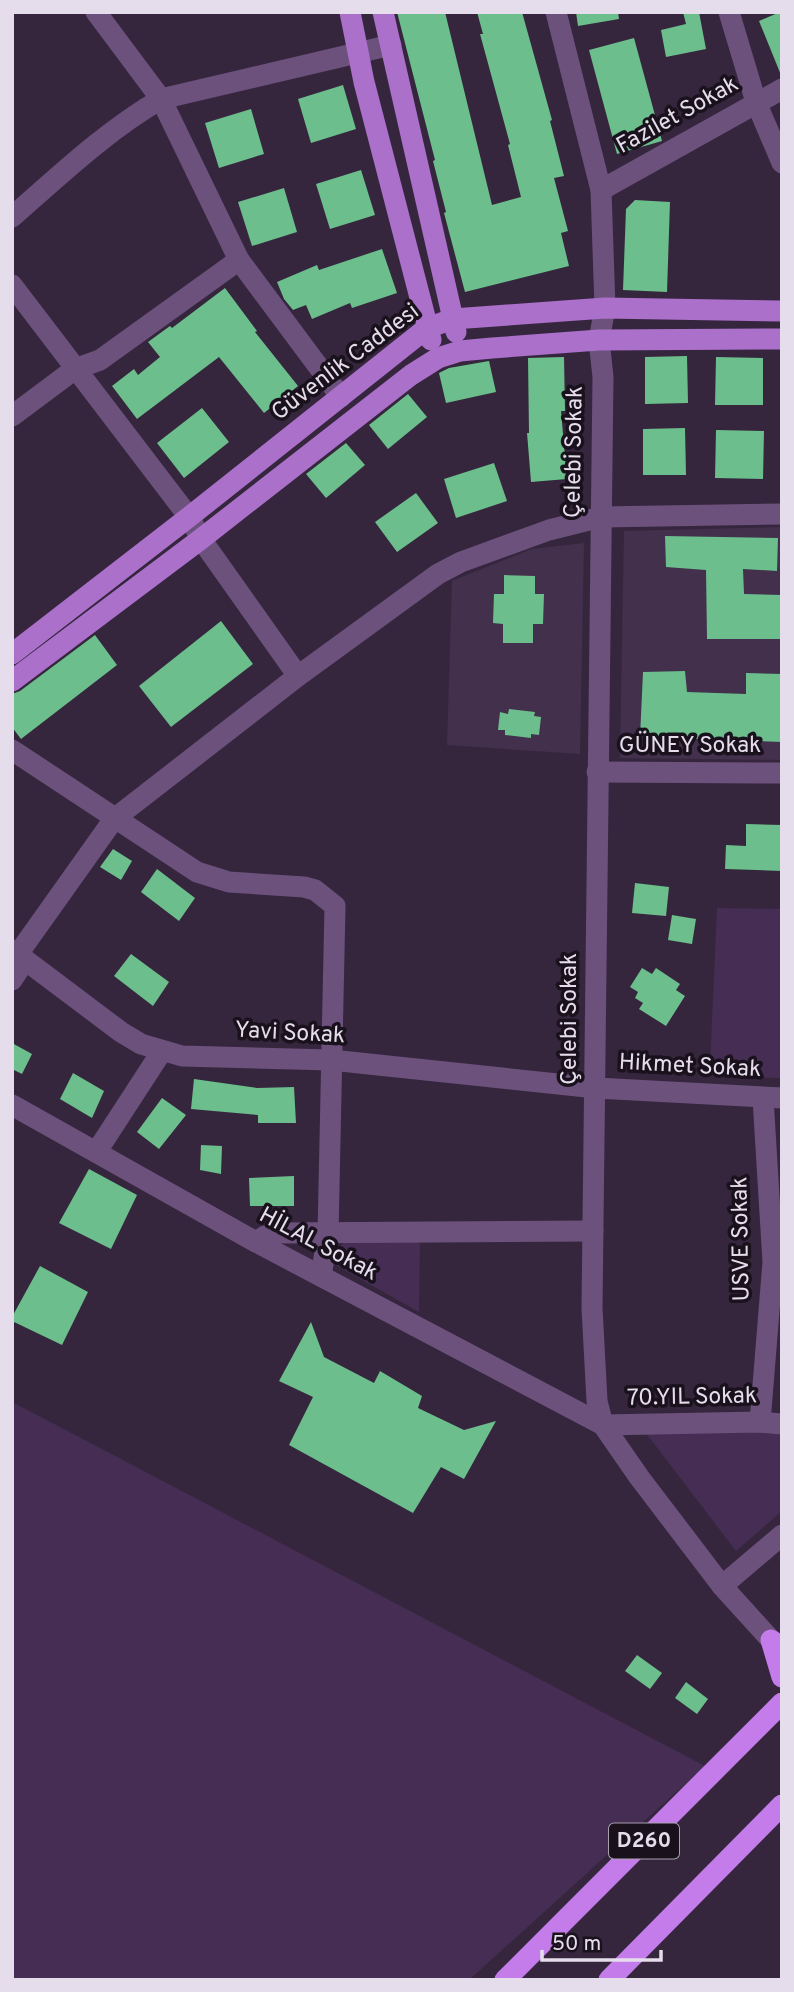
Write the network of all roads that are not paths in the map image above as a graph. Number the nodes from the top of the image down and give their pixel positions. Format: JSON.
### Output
{"nodes":[{"id":1,"x":96,"y":12,"type":"edge"},
{"id":2,"x":350,"y":12,"type":"edge"},
{"id":3,"x":383,"y":12,"type":"edge"},
{"id":4,"x":555,"y":12,"type":"edge"},
{"id":5,"x":729,"y":12,"type":"edge"},
{"id":6,"x":391,"y":45,"type":"junction"},
{"id":7,"x":358,"y":54,"type":"junction"},
{"id":8,"x":782,"y":89,"type":"edge"},
{"id":9,"x":161,"y":99,"type":"junction"},
{"id":10,"x":756,"y":102,"type":"junction"},
{"id":11,"x":782,"y":163,"type":"edge"},
{"id":12,"x":601,"y":190,"type":"junction"},
{"id":13,"x":12,"y":217,"type":"edge"},
{"id":14,"x":239,"y":260,"type":"junction"},
{"id":15,"x":12,"y":285,"type":"edge"},
{"id":16,"x":605,"y":308,"type":"junction"},
{"id":17,"x":782,"y":311,"type":"edge"},
{"id":18,"x":453,"y":320,"type":"junction"},
{"id":19,"x":427,"y":328,"type":"junction"},
{"id":20,"x":599,"y":340,"type":"junction"},
{"id":21,"x":782,"y":340,"type":"edge"},
{"id":22,"x":460,"y":351,"type":"junction"},
{"id":23,"x":438,"y":358,"type":"junction"},
{"id":24,"x":75,"y":369,"type":"junction"},
{"id":25,"x":341,"y":397,"type":"junction"},
{"id":26,"x":12,"y":416,"type":"edge"},
{"id":27,"x":782,"y":513,"type":"edge"},
{"id":28,"x":189,"y":517,"type":"junction"},
{"id":29,"x":601,"y":517,"type":"junction"},
{"id":30,"x":201,"y":539,"type":"junction"},
{"id":31,"x":12,"y":654,"type":"edge"},
{"id":32,"x":298,"y":676,"type":"junction"},
{"id":33,"x":12,"y":681,"type":"edge"},
{"id":34,"x":12,"y":750,"type":"edge"},
{"id":35,"x":597,"y":772,"type":"junction"},
{"id":36,"x":782,"y":773,"type":"edge"},
{"id":37,"x":114,"y":819,"type":"junction"},
{"id":38,"x":18,"y":955,"type":"edge"},
{"id":39,"x":12,"y":980,"type":"edge"},
{"id":40,"x":162,"y":1051,"type":"junction"},
{"id":41,"x":331,"y":1060,"type":"junction"},
{"id":42,"x":596,"y":1088,"type":"junction"},
{"id":43,"x":772,"y":1098,"type":"edge"},
{"id":44,"x":12,"y":1105,"type":"edge"},
{"id":45,"x":97,"y":1151,"type":"junction"},
{"id":46,"x":593,"y":1231,"type":"junction"},
{"id":47,"x":328,"y":1234,"type":"junction"},
{"id":48,"x":256,"y":1242,"type":"junction"},
{"id":49,"x":777,"y":1262,"type":"edge"},
{"id":50,"x":321,"y":1276,"type":"junction"},
{"id":51,"x":760,"y":1422,"type":"junction"},
{"id":52,"x":782,"y":1424,"type":"edge"},
{"id":53,"x":603,"y":1425,"type":"junction"},
{"id":54,"x":782,"y":1535,"type":"edge"},
{"id":55,"x":722,"y":1586,"type":"junction"},
{"id":56,"x":776,"y":1644,"type":"edge"},
{"id":57,"x":782,"y":1677,"type":"edge"},
{"id":58,"x":782,"y":1703,"type":"edge"},
{"id":59,"x":782,"y":1805,"type":"edge"},
{"id":60,"x":505,"y":1980,"type":"edge"},
{"id":61,"x":609,"y":1980,"type":"edge"}],
"edges":[{"from":1,"to":9,"type":"street"},
{"from":2,"to":7,"type":"main road"},
{"from":3,"to":6,"type":"main road"},
{"from":4,"to":12,"type":"street","name":"Çelebi Sokak"},
{"from":5,"to":10,"type":"street"},
{"from":6,"to":7,"type":"street"},
{"from":6,"to":18,"type":"main road"},
{"from":7,"to":9,"type":"street"},
{"from":7,"to":19,"type":"main road"},
{"from":8,"to":10,"type":"street","name":"Fazilet Sokak"},
{"from":9,"to":13,"type":"street"},
{"from":9,"to":14,"type":"street"},
{"from":10,"to":11,"type":"street"},
{"from":10,"to":12,"type":"street","name":"Fazilet Sokak"},
{"from":12,"to":16,"type":"street","name":"Çelebi Sokak"},
{"from":14,"to":24,"type":"street"},
{"from":14,"to":25,"type":"street"},
{"from":15,"to":24,"type":"street"},
{"from":16,"to":17,"type":"main road","name":"Güvenlik Caddesi"},
{"from":16,"to":18,"type":"main road","name":"Güvenlik Caddesi"},
{"from":16,"to":20,"type":"street","name":"Çelebi Sokak"},
{"from":18,"to":19,"type":"main road","name":"Güvenlik Caddesi"},
{"from":18,"to":22,"type":"main road"},
{"from":19,"to":23,"type":"main road"},
{"from":19,"to":25,"type":"main road","name":"Güvenlik Caddesi"},
{"from":20,"to":21,"type":"main road"},
{"from":20,"to":22,"type":"main road"},
{"from":20,"to":29,"type":"street","name":"Çelebi Sokak"},
{"from":22,"to":23,"type":"main road"},
{"from":23,"to":30,"type":"main road"},
{"from":24,"to":26,"type":"street"},
{"from":24,"to":28,"type":"street"},
{"from":25,"to":28,"type":"main road","name":"Güvenlik Caddesi"},
{"from":27,"to":29,"type":"street"},
{"from":28,"to":30,"type":"street"},
{"from":28,"to":31,"type":"main road","name":"Güvenlik Caddesi"},
{"from":29,"to":32,"type":"street"},
{"from":29,"to":35,"type":"street","name":"Çelebi Sokak"},
{"from":30,"to":32,"type":"street"},
{"from":30,"to":33,"type":"main road"},
{"from":32,"to":37,"type":"street"},
{"from":34,"to":37,"type":"street"},
{"from":35,"to":36,"type":"street","name":"GÜNEY Sokak"},
{"from":35,"to":42,"type":"street","name":"Çelebi Sokak"},
{"from":37,"to":38,"type":"street"},
{"from":37,"to":41,"type":"street"},
{"from":38,"to":39,"type":"street"},
{"from":38,"to":40,"type":"street","name":"Yavi Sokak"},
{"from":40,"to":41,"type":"street","name":"Yavi Sokak"},
{"from":40,"to":45,"type":"street"},
{"from":41,"to":42,"type":"street","name":"Yavi Sokak"},
{"from":41,"to":47,"type":"street"},
{"from":42,"to":43,"type":"street","name":"Hikmet Sokak"},
{"from":42,"to":46,"type":"street","name":"Çelebi Sokak"},
{"from":43,"to":49,"type":"street","name":"USVE Sokak"},
{"from":44,"to":45,"type":"street","name":"HİLAL Sokak"},
{"from":45,"to":48,"type":"street","name":"HİLAL Sokak"},
{"from":46,"to":47,"type":"street"},
{"from":46,"to":53,"type":"street","name":"Çelebi Sokak"},
{"from":47,"to":48,"type":"street"},
{"from":47,"to":50,"type":"street"},
{"from":48,"to":50,"type":"street","name":"HİLAL Sokak"},
{"from":49,"to":51,"type":"street","name":"USVE Sokak"},
{"from":50,"to":53,"type":"street","name":"HİLAL Sokak"},
{"from":51,"to":52,"type":"street","name":"70.YIL Sokak"},
{"from":51,"to":53,"type":"street","name":"70.YIL Sokak"},
{"from":53,"to":55,"type":"street","name":"Çelebi Sokak"},
{"from":54,"to":55,"type":"street"},
{"from":55,"to":56,"type":"street","name":"Çelebi Sokak"},
{"from":56,"to":57,"type":"highway"},
{"from":58,"to":60,"type":"highway","number":"D260"},
{"from":59,"to":61,"type":"highway"}]}
